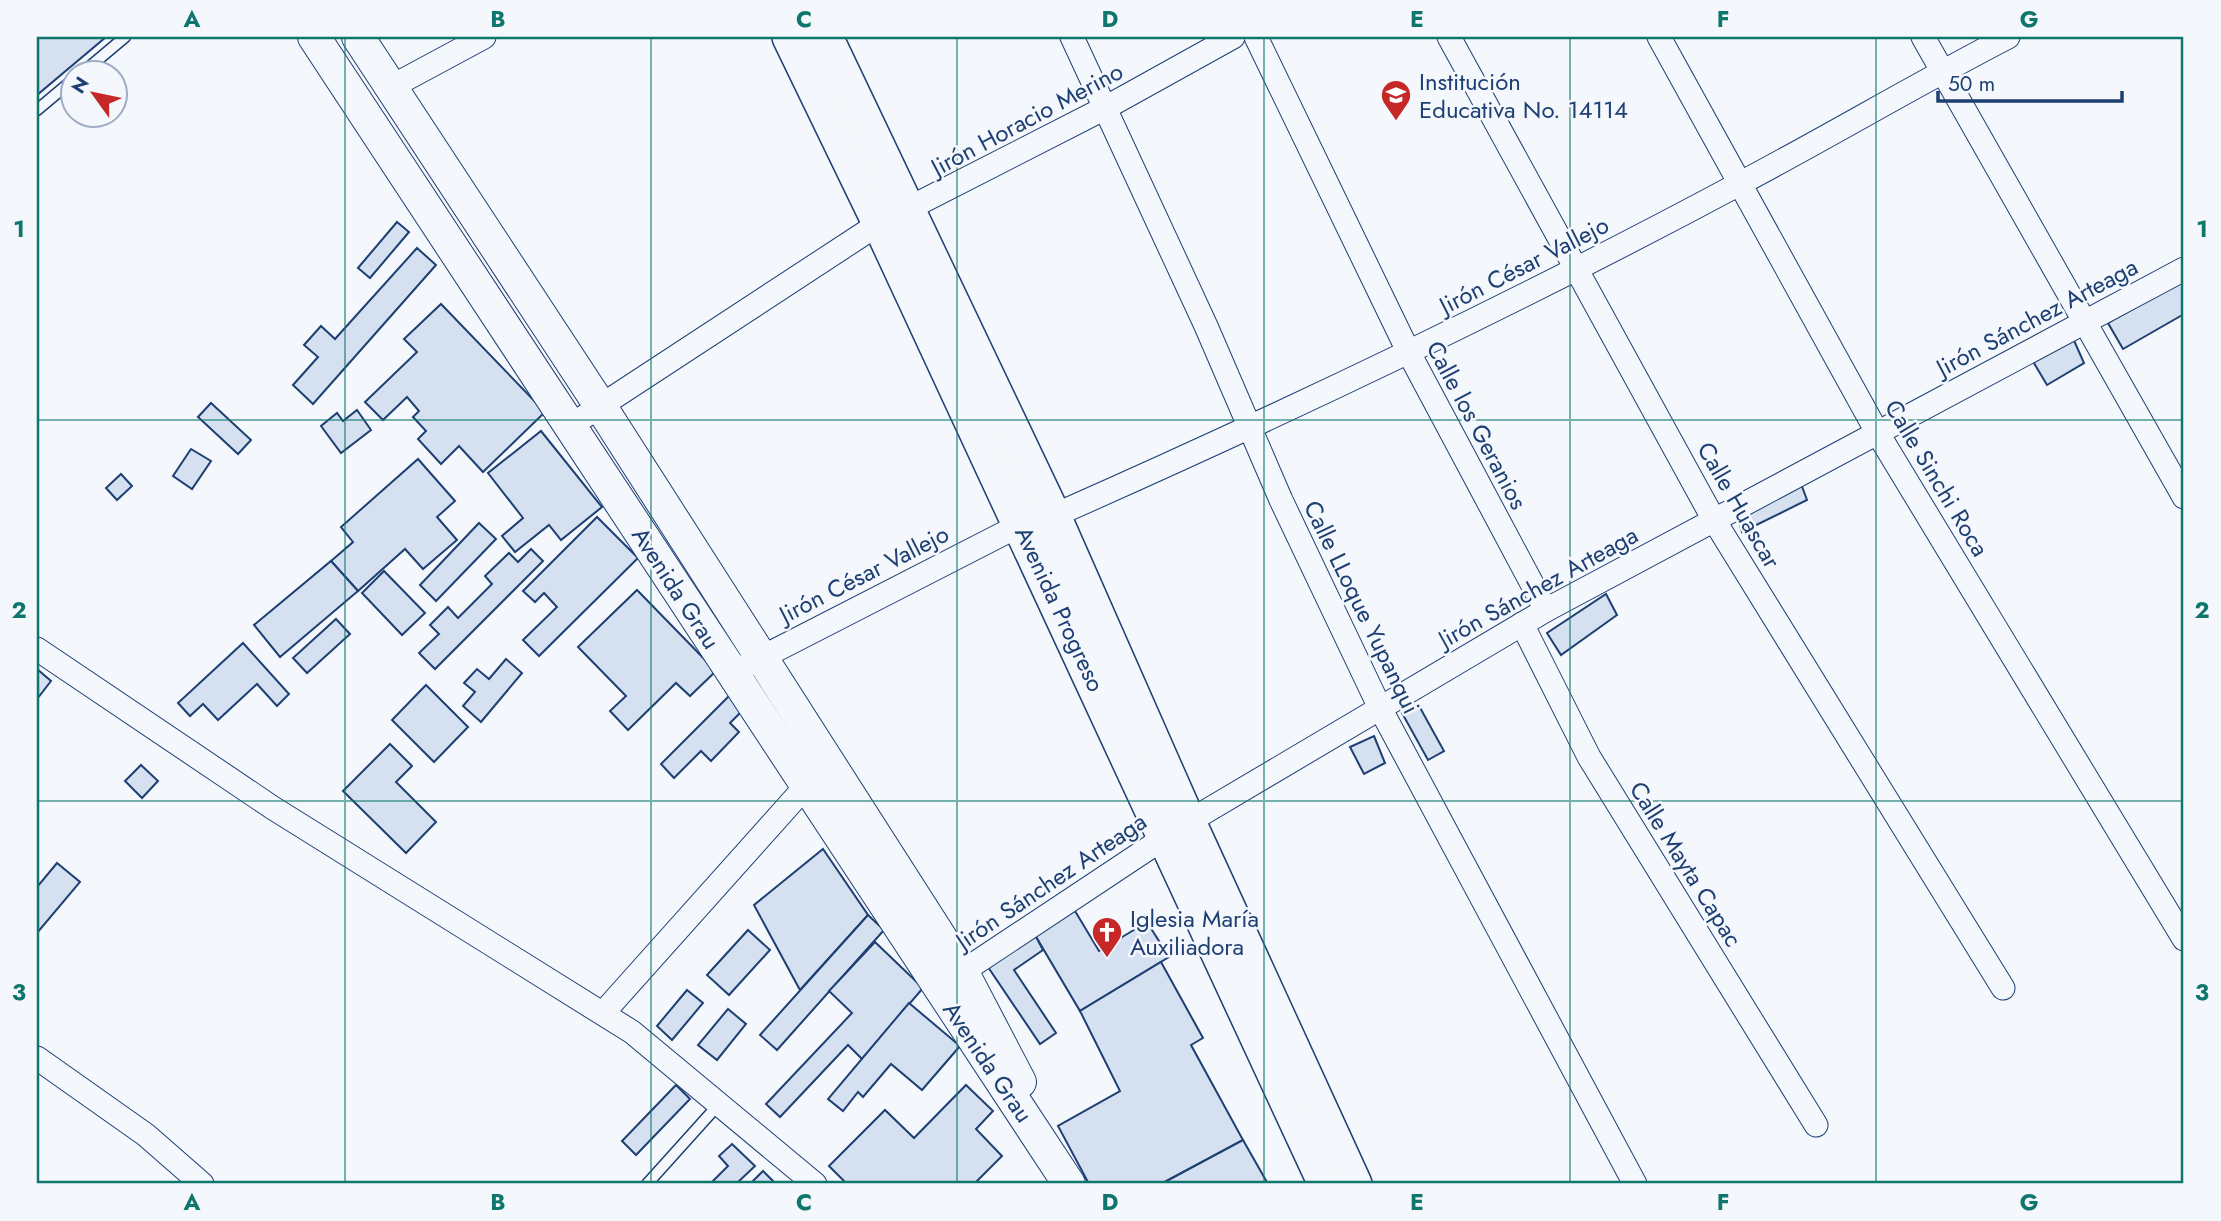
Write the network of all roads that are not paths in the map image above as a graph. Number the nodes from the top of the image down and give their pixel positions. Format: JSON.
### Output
{"nodes":[{"id":1,"x":125,"y":37,"type":"edge"},
{"id":2,"x":314,"y":37,"type":"edge"},
{"id":3,"x":358,"y":37,"type":"edge"},
{"id":4,"x":484,"y":37,"type":"edge"},
{"id":5,"x":790,"y":37,"type":"edge"},
{"id":6,"x":825,"y":37,"type":"edge"},
{"id":7,"x":1072,"y":37,"type":"edge"},
{"id":8,"x":1233,"y":37,"type":"edge"},
{"id":9,"x":1256,"y":37,"type":"edge"},
{"id":10,"x":1449,"y":37,"type":"edge"},
{"id":11,"x":1659,"y":37,"type":"edge"},
{"id":12,"x":1923,"y":37,"type":"edge"},
{"id":13,"x":2008,"y":37,"type":"edge"},
{"id":14,"x":97,"y":60,"type":"edge"},
{"id":15,"x":1944,"y":71,"type":"junction"},
{"id":16,"x":391,"y":87,"type":"junction"},
{"id":17,"x":60,"y":91,"type":"edge"},
{"id":18,"x":1105,"y":108,"type":"junction"},
{"id":19,"x":37,"y":110,"type":"edge"},
{"id":20,"x":1740,"y":184,"type":"junction"},
{"id":21,"x":894,"y":217,"type":"junction"},
{"id":22,"x":1577,"y":267,"type":"junction"},
{"id":23,"x":2184,"y":269,"type":"edge"},
{"id":24,"x":2085,"y":321,"type":"junction"},
{"id":25,"x":1409,"y":353,"type":"junction"},
{"id":26,"x":601,"y":407,"type":"junction"},
{"id":27,"x":570,"y":426,"type":"junction"},
{"id":28,"x":1250,"y":429,"type":"junction"},
{"id":29,"x":1877,"y":432,"type":"junction"},
{"id":30,"x":2184,"y":497,"type":"edge"},
{"id":31,"x":1037,"y":520,"type":"junction"},
{"id":32,"x":1714,"y":520,"type":"junction"},
{"id":33,"x":1546,"y":610,"type":"junction"},
{"id":34,"x":1522,"y":624,"type":"junction"},
{"id":35,"x":37,"y":649,"type":"edge"},
{"id":36,"x":760,"y":656,"type":"junction"},
{"id":37,"x":733,"y":675,"type":"junction"},
{"id":38,"x":1380,"y":708,"type":"junction"},
{"id":39,"x":806,"y":786,"type":"junction"},
{"id":40,"x":1177,"y":829,"type":"junction"},
{"id":41,"x":2177,"y":911,"type":"edge"},
{"id":42,"x":2184,"y":939,"type":"edge"},
{"id":43,"x":951,"y":980,"type":"junction"},
{"id":44,"x":2003,"y":988,"type":"dead end"},
{"id":45,"x":603,"y":1013,"type":"junction"},
{"id":46,"x":41,"y":1068,"type":"edge"},
{"id":47,"x":719,"y":1104,"type":"junction"},
{"id":48,"x":1816,"y":1125,"type":"dead end"},
{"id":49,"x":202,"y":1184,"type":"edge"},
{"id":50,"x":647,"y":1184,"type":"edge"},
{"id":51,"x":815,"y":1184,"type":"edge"},
{"id":52,"x":1069,"y":1184,"type":"edge"},
{"id":53,"x":1325,"y":1184,"type":"edge"},
{"id":54,"x":1354,"y":1184,"type":"edge"},
{"id":55,"x":1635,"y":1184,"type":"edge"}],
"edges":[{"from":1,"to":14,"type":"lane"},
{"from":2,"to":27,"type":"street","name":"Avenida Grau"},
{"from":3,"to":16,"type":"street","name":"Avenida Grau"},
{"from":4,"to":16,"type":"street"},
{"from":5,"to":21,"type":"main road","name":"Avenida Progreso"},
{"from":6,"to":21,"type":"main road","name":"Avenida Progreso"},
{"from":7,"to":18,"type":"street","name":"Calle LLoque Yupanqui"},
{"from":8,"to":18,"type":"street","name":"Jirón Horacio Merino"},
{"from":9,"to":25,"type":"street","name":"Calle los Geranios"},
{"from":10,"to":22,"type":"street","name":"Calle Huascar"},
{"from":11,"to":20,"type":"street","name":"Calle Sinchi Roca"},
{"from":12,"to":15,"type":"street"},
{"from":13,"to":15,"type":"street","name":"Jirón César Vallejo"},
{"from":15,"to":20,"type":"street","name":"Jirón César Vallejo"},
{"from":15,"to":24,"type":"street"},
{"from":16,"to":26,"type":"street","name":"Avenida Grau"},
{"from":17,"to":19,"type":"lane"},
{"from":18,"to":21,"type":"street","name":"Jirón Horacio Merino"},
{"from":18,"to":28,"type":"street","name":"Calle LLoque Yupanqui"},
{"from":20,"to":22,"type":"street","name":"Jirón César Vallejo"},
{"from":20,"to":29,"type":"street","name":"Calle Sinchi Roca"},
{"from":21,"to":26,"type":"street","name":"Jirón Horacio Merino"},
{"from":21,"to":31,"type":"main road","name":"Avenida Progreso"},
{"from":22,"to":25,"type":"street","name":"Jirón César Vallejo"},
{"from":22,"to":32,"type":"street","name":"Calle Huascar"},
{"from":23,"to":24,"type":"street","name":"Jirón Sánchez Arteaga"},
{"from":24,"to":29,"type":"street","name":"Jirón Sánchez Arteaga"},
{"from":24,"to":30,"type":"street"},
{"from":25,"to":28,"type":"street","name":"Jirón César Vallejo"},
{"from":25,"to":33,"type":"street","name":"Calle los Geranios"},
{"from":26,"to":27,"type":"street","name":"Jirón Horacio Merino"},
{"from":26,"to":36,"type":"street","name":"Avenida Grau"},
{"from":27,"to":37,"type":"street","name":"Avenida Grau"},
{"from":28,"to":31,"type":"street","name":"Jirón César Vallejo"},
{"from":28,"to":38,"type":"street","name":"Calle LLoque Yupanqui"},
{"from":29,"to":32,"type":"street","name":"Jirón Sánchez Arteaga"},
{"from":29,"to":41,"type":"street","name":"Calle Sinchi Roca"},
{"from":31,"to":36,"type":"street","name":"Jirón César Vallejo"},
{"from":31,"to":40,"type":"main road","name":"Avenida Progreso"},
{"from":32,"to":33,"type":"street","name":"Jirón Sánchez Arteaga"},
{"from":32,"to":44,"type":"street","name":"Calle Huascar"},
{"from":33,"to":34,"type":"street","name":"Jirón Sánchez Arteaga"},
{"from":34,"to":38,"type":"street","name":"Jirón Sánchez Arteaga"},
{"from":34,"to":48,"type":"street","name":"Calle Mayta Capac"},
{"from":35,"to":45,"type":"street"},
{"from":36,"to":37,"type":"street","name":"Jirón César Vallejo"},
{"from":36,"to":43,"type":"street","name":"Avenida Grau"},
{"from":37,"to":39,"type":"street","name":"Avenida Grau"},
{"from":38,"to":40,"type":"street","name":"Jirón Sánchez Arteaga"},
{"from":38,"to":55,"type":"street","name":"Calle LLoque Yupanqui"},
{"from":39,"to":43,"type":"street","name":"Avenida Grau"},
{"from":39,"to":45,"type":"street"},
{"from":40,"to":43,"type":"street","name":"Jirón Sánchez Arteaga"},
{"from":40,"to":53,"type":"main road","name":"Avenida Progreso"},
{"from":40,"to":54,"type":"main road","name":"Avenida Progreso"},
{"from":41,"to":42,"type":"street","name":"Calle Sinchi Roca"},
{"from":43,"to":52,"type":"street","name":"Avenida Grau"},
{"from":45,"to":47,"type":"street"},
{"from":46,"to":49,"type":"street"},
{"from":47,"to":50,"type":"lane"},
{"from":47,"to":51,"type":"street"}]}
